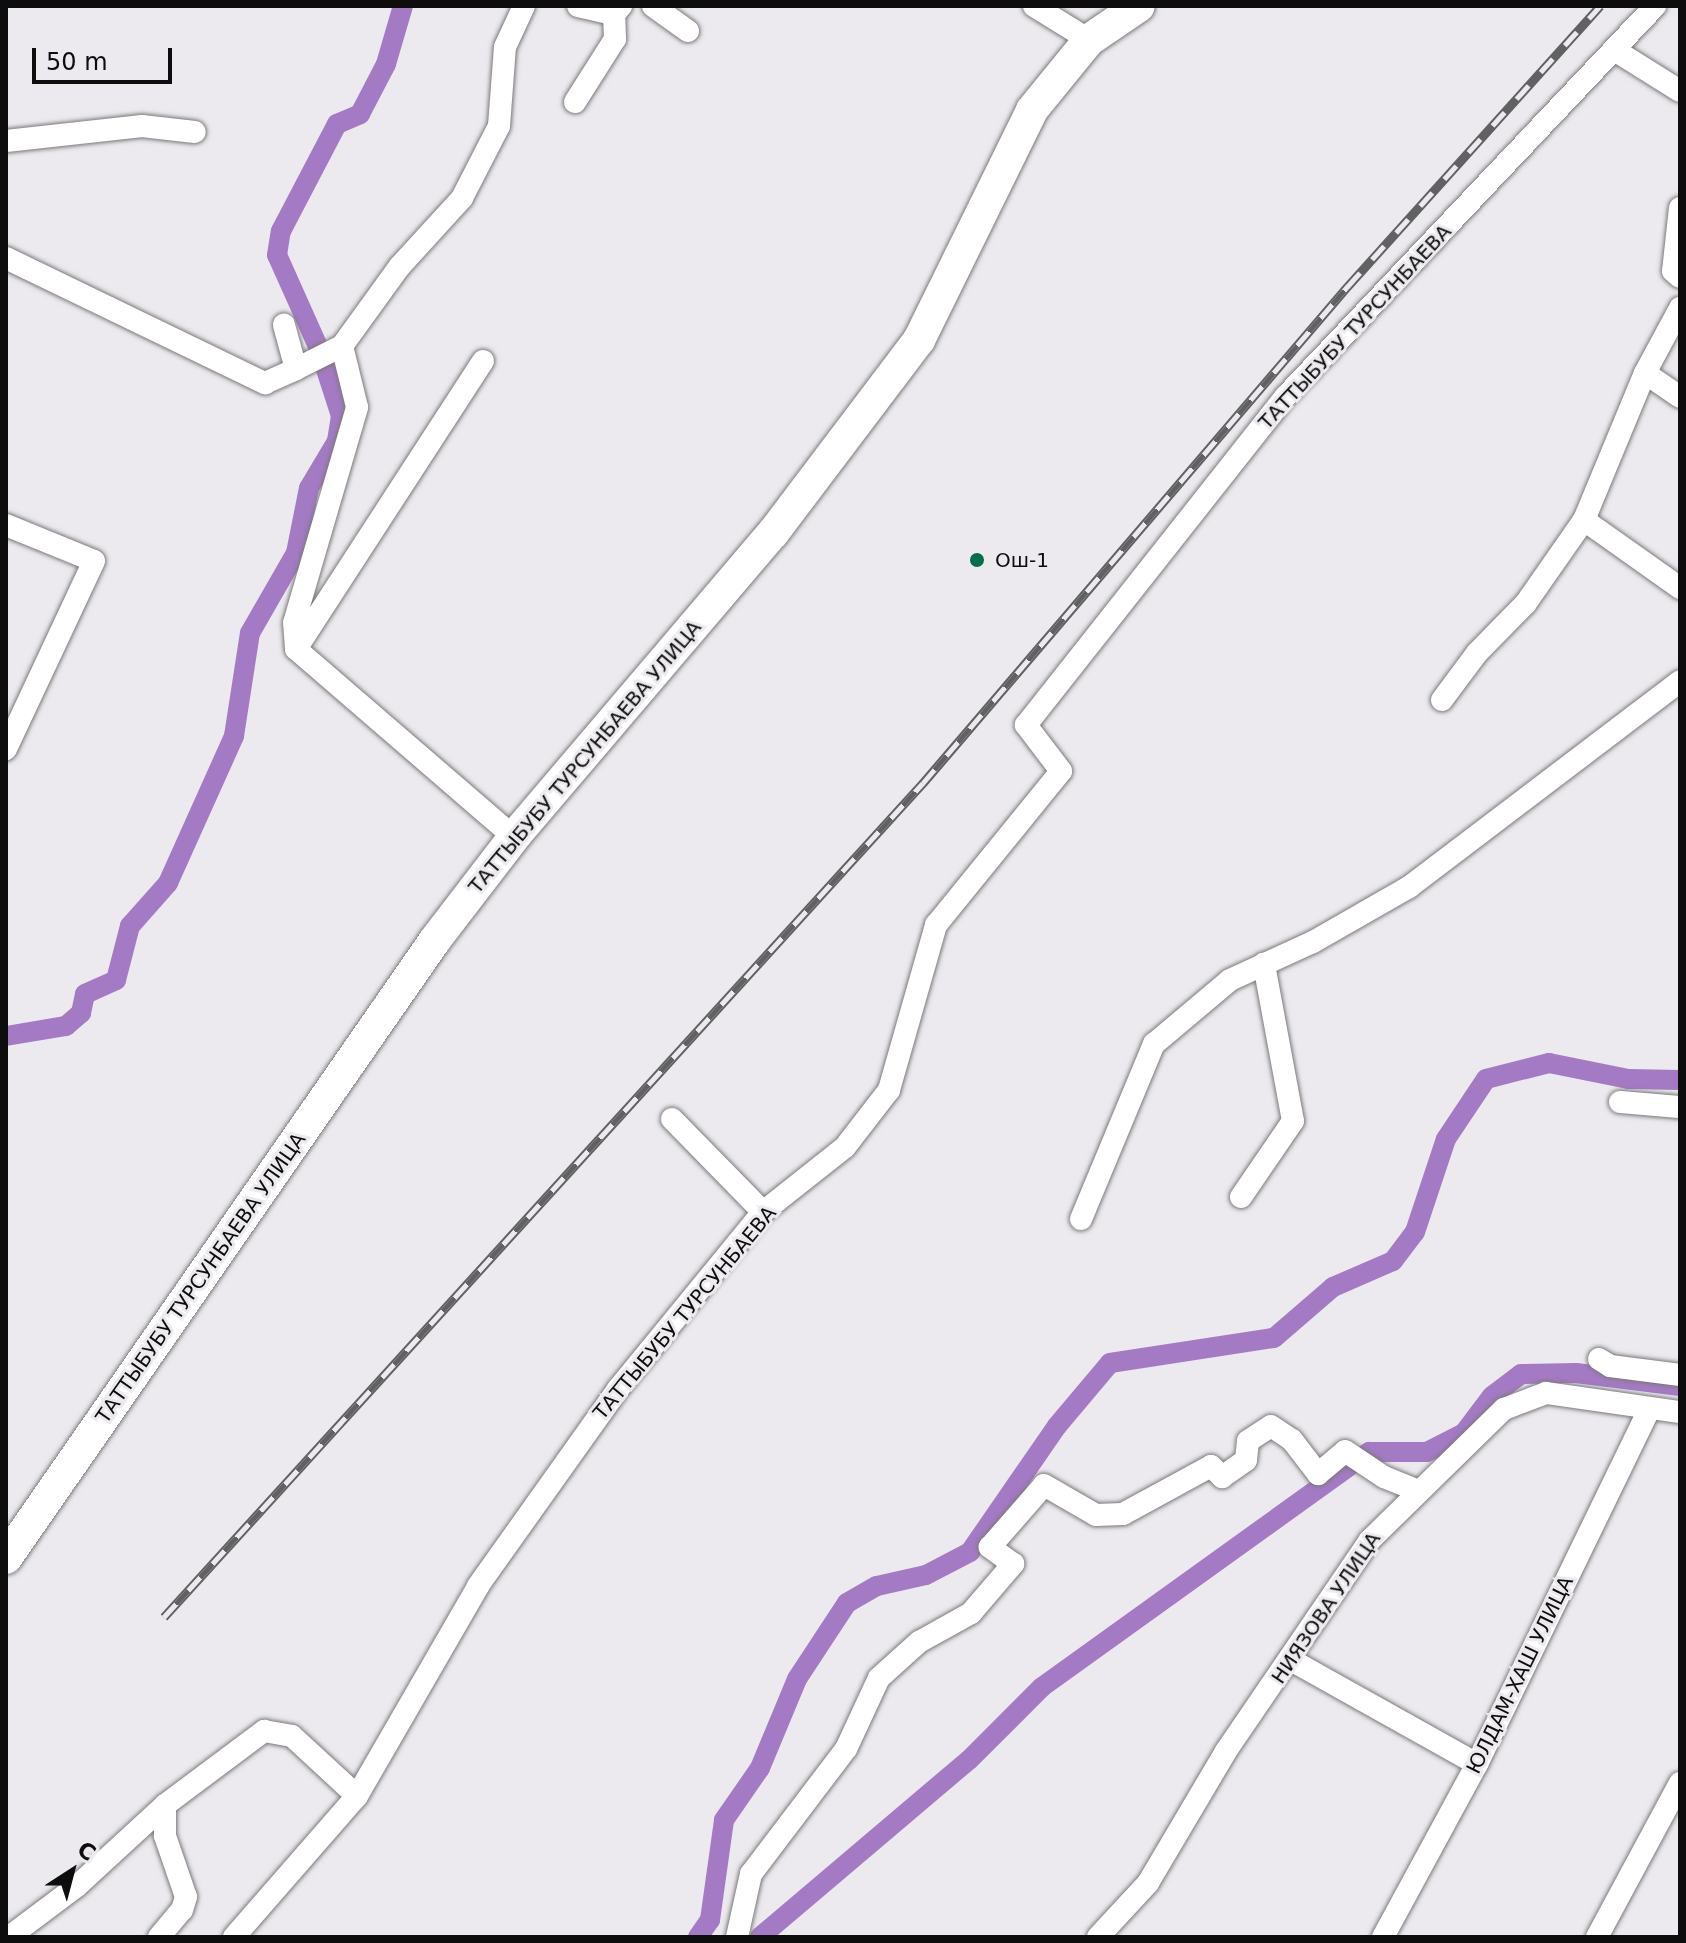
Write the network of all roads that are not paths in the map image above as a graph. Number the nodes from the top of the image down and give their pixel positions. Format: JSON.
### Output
{"nodes":[{"id":1,"x":524,"y":6,"type":"edge"},
{"id":2,"x":578,"y":6,"type":"edge"},
{"id":3,"x":653,"y":6,"type":"edge"},
{"id":4,"x":1034,"y":6,"type":"edge"},
{"id":5,"x":1139,"y":6,"type":"edge"},
{"id":6,"x":1655,"y":6,"type":"edge"},
{"id":7,"x":618,"y":10,"type":"edge"},
{"id":8,"x":688,"y":31,"type":"dead end"},
{"id":9,"x":1089,"y":40,"type":"junction"},
{"id":10,"x":1616,"y":51,"type":"junction"},
{"id":11,"x":1680,"y":91,"type":"edge"},
{"id":12,"x":575,"y":102,"type":"dead end"},
{"id":13,"x":195,"y":132,"type":"dead end"},
{"id":14,"x":6,"y":141,"type":"edge"},
{"id":15,"x":1680,"y":208,"type":"edge"},
{"id":16,"x":6,"y":258,"type":"edge"},
{"id":17,"x":1680,"y":277,"type":"edge"},
{"id":18,"x":1680,"y":308,"type":"edge"},
{"id":19,"x":284,"y":325,"type":"dead end"},
{"id":20,"x":336,"y":348,"type":"junction"},
{"id":21,"x":483,"y":361,"type":"dead end"},
{"id":22,"x":303,"y":365,"type":"junction"},
{"id":23,"x":1645,"y":373,"type":"junction"},
{"id":24,"x":1680,"y":397,"type":"edge"},
{"id":25,"x":1584,"y":520,"type":"junction"},
{"id":26,"x":6,"y":525,"type":"edge"},
{"id":27,"x":1680,"y":588,"type":"edge"},
{"id":28,"x":296,"y":649,"type":"junction"},
{"id":29,"x":1680,"y":681,"type":"edge"},
{"id":30,"x":1442,"y":700,"type":"dead end"},
{"id":31,"x":6,"y":749,"type":"edge"},
{"id":32,"x":514,"y":837,"type":"junction"},
{"id":33,"x":1264,"y":964,"type":"junction"},
{"id":34,"x":1620,"y":1102,"type":"dead end"},
{"id":35,"x":1680,"y":1107,"type":"edge"},
{"id":36,"x":672,"y":1119,"type":"dead end"},
{"id":37,"x":1241,"y":1197,"type":"dead end"},
{"id":38,"x":763,"y":1212,"type":"junction"},
{"id":39,"x":1081,"y":1219,"type":"dead end"},
{"id":40,"x":1599,"y":1359,"type":"dead end"},
{"id":41,"x":1680,"y":1375,"type":"edge"},
{"id":42,"x":1649,"y":1409,"type":"junction"},
{"id":43,"x":1680,"y":1412,"type":"edge"},
{"id":44,"x":1417,"y":1490,"type":"junction"},
{"id":45,"x":6,"y":1558,"type":"edge"},
{"id":46,"x":1291,"y":1660,"type":"junction"},
{"id":47,"x":1477,"y":1764,"type":"junction"},
{"id":48,"x":1680,"y":1783,"type":"edge"},
{"id":49,"x":357,"y":1796,"type":"junction"},
{"id":50,"x":165,"y":1805,"type":"junction"},
{"id":51,"x":9,"y":1937,"type":"edge"},
{"id":52,"x":159,"y":1937,"type":"edge"},
{"id":53,"x":234,"y":1937,"type":"edge"},
{"id":54,"x":737,"y":1937,"type":"edge"},
{"id":55,"x":1098,"y":1937,"type":"edge"},
{"id":56,"x":1383,"y":1937,"type":"edge"},
{"id":57,"x":1597,"y":1937,"type":"edge"}],
"edges":[{"from":1,"to":20,"type":"street"},
{"from":2,"to":7,"type":"street"},
{"from":3,"to":8,"type":"street"},
{"from":4,"to":9,"type":"street"},
{"from":5,"to":9,"type":"street","name":"ТАТТЫБУБУ ТУРСУНБАЕВА УЛИЦА"},
{"from":6,"to":10,"type":"street","name":"ТАТТЫБУБУ ТУРСУНБАЕВА"},
{"from":7,"to":12,"type":"street"},
{"from":9,"to":32,"type":"street","name":"ТАТТЫБУБУ ТУРСУНБАЕВА УЛИЦА"},
{"from":10,"to":11,"type":"street"},
{"from":10,"to":38,"type":"street","name":"ТАТТЫБУБУ ТУРСУНБАЕВА"},
{"from":13,"to":14,"type":"street"},
{"from":15,"to":17,"type":"street"},
{"from":16,"to":22,"type":"street"},
{"from":18,"to":23,"type":"street"},
{"from":19,"to":22,"type":"street"},
{"from":20,"to":22,"type":"street"},
{"from":20,"to":28,"type":"street"},
{"from":21,"to":28,"type":"street"},
{"from":23,"to":24,"type":"street"},
{"from":23,"to":25,"type":"street"},
{"from":25,"to":27,"type":"street"},
{"from":25,"to":30,"type":"street"},
{"from":26,"to":31,"type":"street"},
{"from":28,"to":32,"type":"street"},
{"from":29,"to":33,"type":"street"},
{"from":32,"to":45,"type":"street","name":"ТАТТЫБУБУ ТУРСУНБАЕВА УЛИЦА"},
{"from":33,"to":37,"type":"street"},
{"from":33,"to":39,"type":"street"},
{"from":34,"to":35,"type":"street"},
{"from":36,"to":38,"type":"street"},
{"from":38,"to":49,"type":"street","name":"ТАТТЫБУБУ ТУРСУНБАЕВА"},
{"from":40,"to":41,"type":"street"},
{"from":42,"to":43,"type":"street","name":"НИЯЗОВА УЛИЦА"},
{"from":42,"to":44,"type":"street","name":"НИЯЗОВА УЛИЦА"},
{"from":42,"to":47,"type":"street","name":"ЮЛДАМ-ХАШ УЛИЦА"},
{"from":44,"to":46,"type":"street","name":"НИЯЗОВА УЛИЦА"},
{"from":44,"to":54,"type":"street"},
{"from":46,"to":47,"type":"street"},
{"from":46,"to":55,"type":"street","name":"НИЯЗОВА УЛИЦА"},
{"from":47,"to":56,"type":"street","name":"ЮЛДАМ-ХАШ УЛИЦА"},
{"from":48,"to":57,"type":"street"},
{"from":49,"to":50,"type":"street"},
{"from":49,"to":53,"type":"street","name":"ТАТТЫБУБУ ТУРСУНБАЕВА"},
{"from":50,"to":51,"type":"street"},
{"from":50,"to":52,"type":"street"}]}
